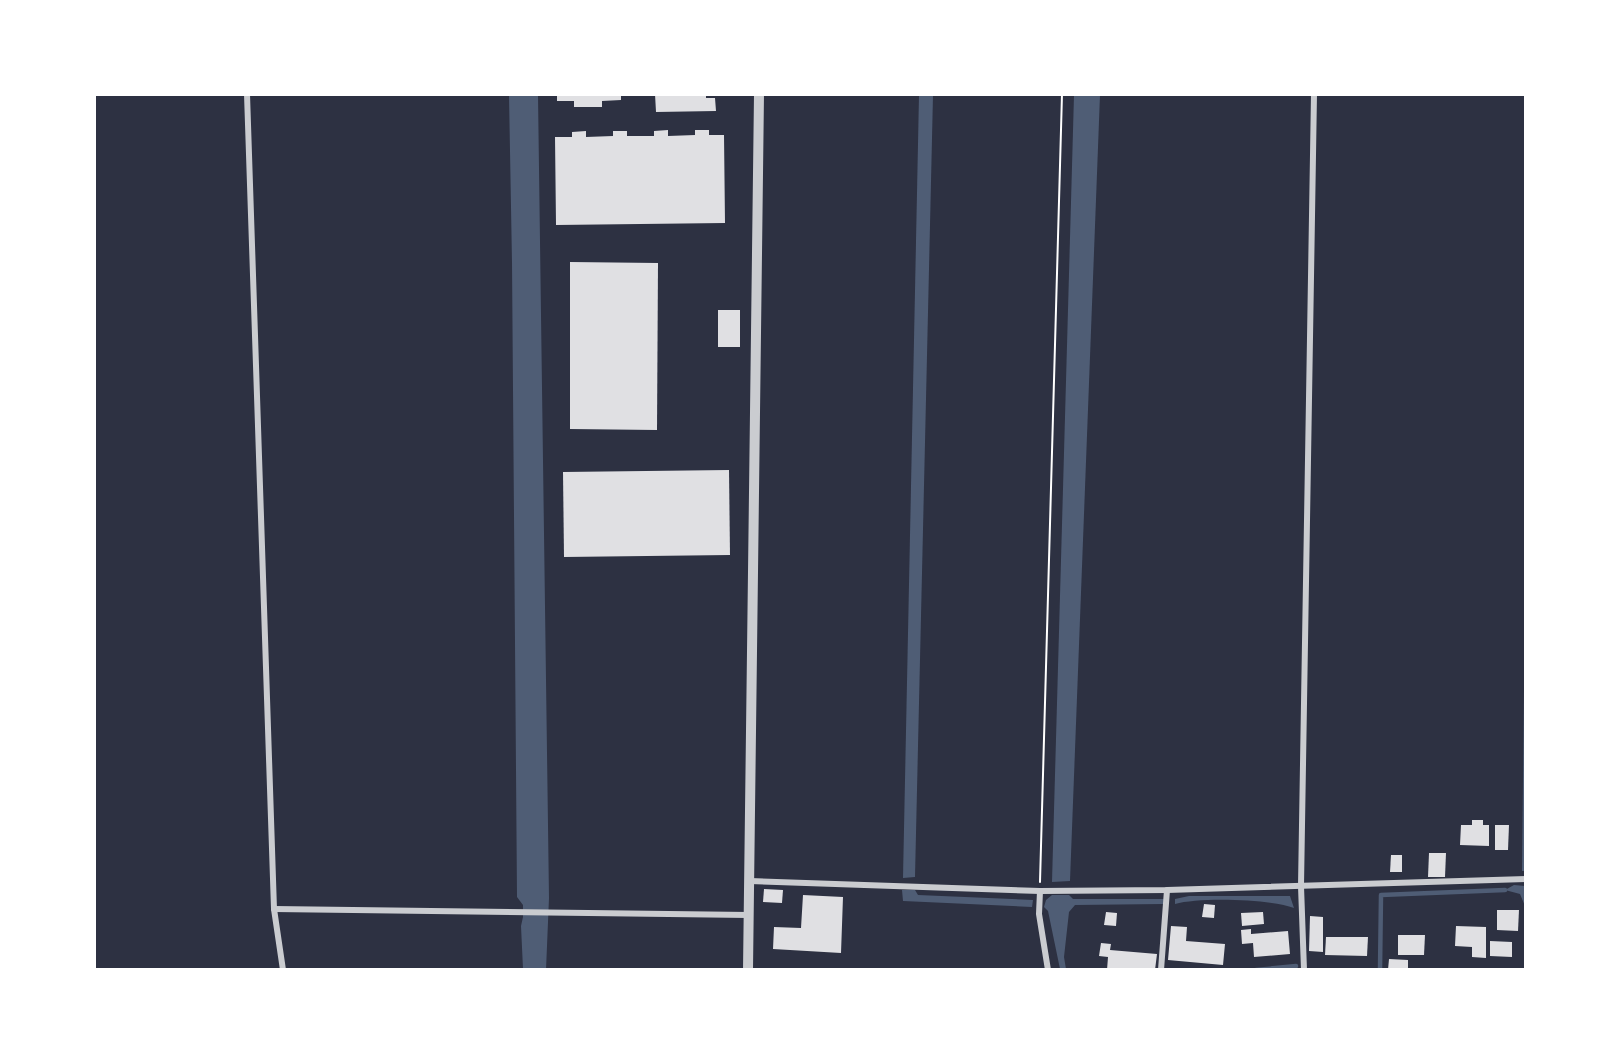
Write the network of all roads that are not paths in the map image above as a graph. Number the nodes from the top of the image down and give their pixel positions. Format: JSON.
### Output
{"nodes":[{"id":1,"x":247,"y":94,"type":"edge"},
{"id":2,"x":759,"y":94,"type":"edge"},
{"id":3,"x":1314,"y":94,"type":"edge"},
{"id":4,"x":1526,"y":879,"type":"edge"},
{"id":5,"x":750,"y":881,"type":"junction"},
{"id":6,"x":1301,"y":886,"type":"junction"},
{"id":7,"x":1167,"y":890,"type":"junction"},
{"id":8,"x":1040,"y":891,"type":"junction"},
{"id":9,"x":274,"y":909,"type":"junction"},
{"id":10,"x":748,"y":915,"type":"junction"},
{"id":11,"x":283,"y":969,"type":"edge"},
{"id":12,"x":748,"y":969,"type":"edge"},
{"id":13,"x":1048,"y":969,"type":"edge"},
{"id":14,"x":1161,"y":969,"type":"edge"},
{"id":15,"x":1304,"y":969,"type":"edge"}],
"edges":[{"from":1,"to":9,"type":"street"},
{"from":2,"to":5,"type":"street"},
{"from":3,"to":6,"type":"street"},
{"from":4,"to":6,"type":"street"},
{"from":5,"to":8,"type":"street"},
{"from":5,"to":10,"type":"street"},
{"from":6,"to":7,"type":"street"},
{"from":6,"to":15,"type":"street"},
{"from":7,"to":8,"type":"street"},
{"from":7,"to":14,"type":"street"},
{"from":8,"to":13,"type":"street"},
{"from":9,"to":10,"type":"street"},
{"from":9,"to":11,"type":"street"},
{"from":10,"to":12,"type":"street"}]}
